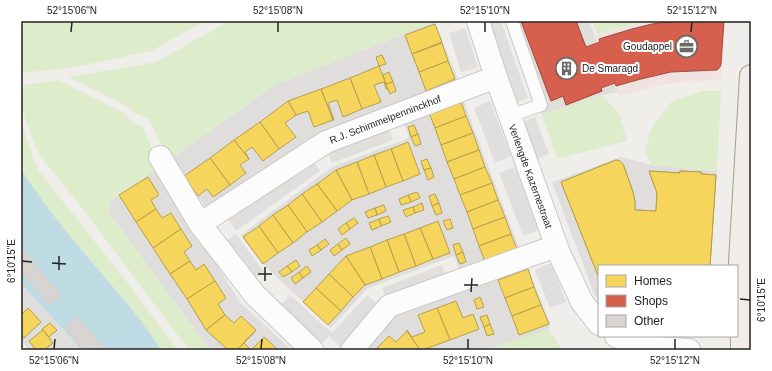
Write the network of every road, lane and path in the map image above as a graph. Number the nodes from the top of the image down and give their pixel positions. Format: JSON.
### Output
{"nodes":[{"id":1,"x":478,"y":21,"type":"edge"},
{"id":2,"x":512,"y":21,"type":"edge"},
{"id":3,"x":751,"y":76,"type":"edge"},
{"id":4,"x":496,"y":77,"type":"junction"},
{"id":5,"x":510,"y":116,"type":"junction"},
{"id":6,"x":160,"y":157,"type":"dead end"},
{"id":7,"x":200,"y":224,"type":"junction"},
{"id":8,"x":556,"y":246,"type":"junction"},
{"id":9,"x":598,"y":323,"type":"edge"},
{"id":10,"x":739,"y":325,"type":"edge"},
{"id":11,"x":619,"y":340,"type":"edge"},
{"id":12,"x":312,"y":350,"type":"edge"},
{"id":13,"x":352,"y":350,"type":"edge"},
{"id":14,"x":689,"y":350,"type":"edge"},
{"id":15,"x":742,"y":350,"type":"edge"}],
"edges":[{"from":1,"to":4,"type":"street","name":"Verlengde Kazernestraat"},
{"from":2,"to":5,"type":"lane"},
{"from":3,"to":10,"type":"main road"},
{"from":4,"to":5,"type":"street","name":"Verlengde Kazernestraat"},
{"from":4,"to":7,"type":"street","name":"R.J. Schimmelpenninckhof"},
{"from":5,"to":8,"type":"street","name":"Verlengde Kazernestraat"},
{"from":6,"to":7,"type":"street"},
{"from":7,"to":12,"type":"street"},
{"from":8,"to":9,"type":"street","name":"Verlengde Kazernestraat"},
{"from":8,"to":13,"type":"street"},
{"from":10,"to":15,"type":"main road"},
{"from":11,"to":14,"type":"street"}]}
